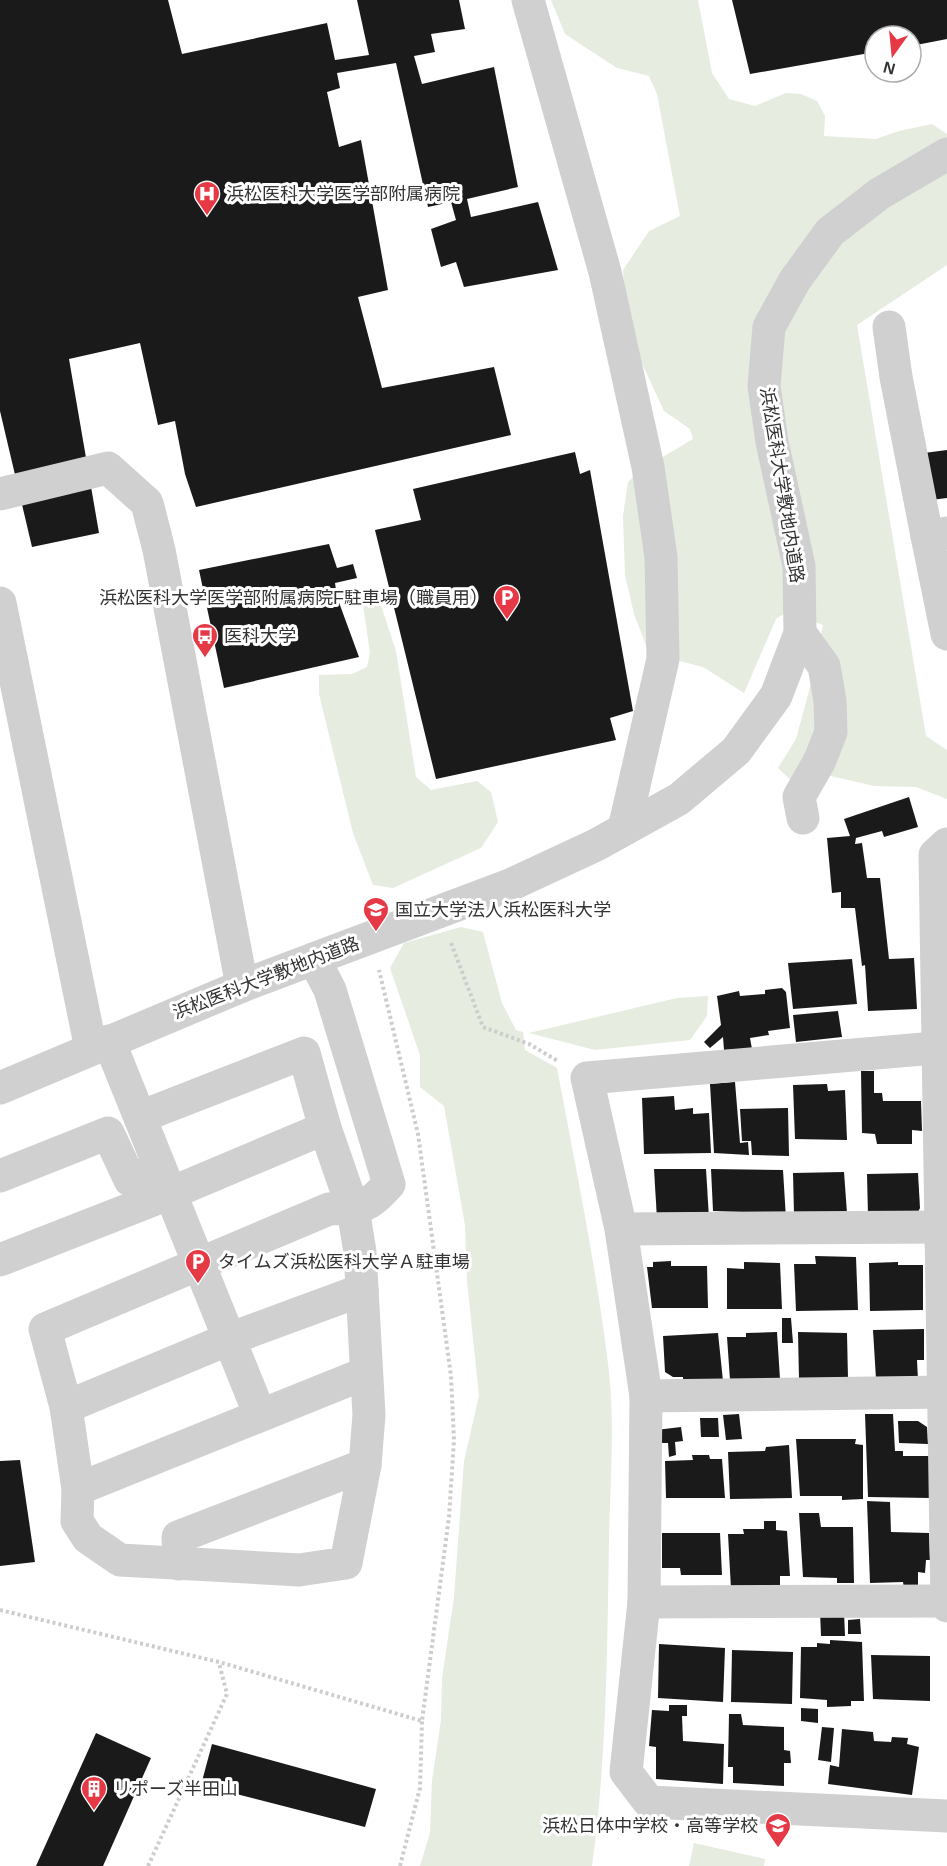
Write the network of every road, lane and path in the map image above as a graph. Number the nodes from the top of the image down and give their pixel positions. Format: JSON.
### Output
{"nodes":[{"id":1,"x":528,"y":0,"type":"edge"},
{"id":2,"x":947,"y":154,"type":"edge"},
{"id":3,"x":889,"y":327,"type":"dead end"},
{"id":4,"x":0,"y":494,"type":"edge"},
{"id":5,"x":937,"y":534,"type":"edge"},
{"id":6,"x":0,"y":603,"type":"edge"},
{"id":7,"x":800,"y":633,"type":"junction"},
{"id":8,"x":947,"y":634,"type":"edge"},
{"id":9,"x":803,"y":818,"type":"dead end"},
{"id":10,"x":624,"y":829,"type":"junction"},
{"id":11,"x":947,"y":844,"type":"edge"},
{"id":12,"x":314,"y":959,"type":"junction"},
{"id":13,"x":462,"y":969,"type":"dead end"},
{"id":14,"x":242,"y":986,"type":"junction"},
{"id":15,"x":100,"y":1045,"type":"junction"},
{"id":16,"x":942,"y":1047,"type":"edge"},
{"id":17,"x":587,"y":1078,"type":"junction"},
{"id":18,"x":0,"y":1088,"type":"edge"},
{"id":19,"x":140,"y":1118,"type":"junction"},
{"id":20,"x":325,"y":1128,"type":"junction"},
{"id":21,"x":0,"y":1176,"type":"edge"},
{"id":22,"x":165,"y":1181,"type":"junction"},
{"id":23,"x":353,"y":1209,"type":"junction"},
{"id":24,"x":943,"y":1227,"type":"junction"},
{"id":25,"x":621,"y":1229,"type":"junction"},
{"id":26,"x":0,"y":1260,"type":"edge"},
{"id":27,"x":199,"y":1264,"type":"junction"},
{"id":28,"x":362,"y":1290,"type":"junction"},
{"id":29,"x":230,"y":1339,"type":"junction"},
{"id":30,"x":366,"y":1373,"type":"junction"},
{"id":31,"x":945,"y":1393,"type":"edge"},
{"id":32,"x":646,"y":1396,"type":"junction"},
{"id":33,"x":66,"y":1407,"type":"junction"},
{"id":34,"x":260,"y":1415,"type":"junction"},
{"id":35,"x":365,"y":1465,"type":"junction"},
{"id":36,"x":78,"y":1489,"type":"junction"},
{"id":37,"x":179,"y":1564,"type":"junction"},
{"id":38,"x":947,"y":1600,"type":"edge"},
{"id":39,"x":644,"y":1602,"type":"junction"},
{"id":40,"x":947,"y":1606,"type":"edge"},
{"id":41,"x":219,"y":1662,"type":"dead end"},
{"id":42,"x":422,"y":1721,"type":"dead end"},
{"id":43,"x":947,"y":1816,"type":"edge"},
{"id":44,"x":148,"y":1866,"type":"edge"},
{"id":45,"x":400,"y":1866,"type":"edge"}],
"edges":[{"from":1,"to":10,"type":"street"},
{"from":2,"to":7,"type":"street","name":"浜松医科大学敷地内道路"},
{"from":3,"to":5,"type":"street"},
{"from":4,"to":14,"type":"street"},
{"from":5,"to":8,"type":"street"},
{"from":6,"to":15,"type":"street"},
{"from":7,"to":9,"type":"street"},
{"from":7,"to":10,"type":"street","name":"浜松医科大学敷地内道路"},
{"from":10,"to":12,"type":"street","name":"浜松医科大学敷地内道路"},
{"from":11,"to":16,"type":"street"},
{"from":12,"to":14,"type":"street","name":"浜松医科大学敷地内道路"},
{"from":12,"to":23,"type":"street"},
{"from":13,"to":17,"type":"path"},
{"from":14,"to":15,"type":"street","name":"浜松医科大学敷地内道路"},
{"from":15,"to":18,"type":"street","name":"浜松医科大学敷地内道路"},
{"from":15,"to":19,"type":"street"},
{"from":16,"to":17,"type":"street"},
{"from":16,"to":24,"type":"street"},
{"from":17,"to":25,"type":"street"},
{"from":19,"to":20,"type":"street"},
{"from":19,"to":22,"type":"street"},
{"from":20,"to":22,"type":"street"},
{"from":20,"to":23,"type":"street"},
{"from":21,"to":22,"type":"street"},
{"from":22,"to":26,"type":"street"},
{"from":22,"to":27,"type":"street"},
{"from":23,"to":27,"type":"street"},
{"from":23,"to":28,"type":"street"},
{"from":24,"to":25,"type":"street"},
{"from":24,"to":31,"type":"street"},
{"from":25,"to":32,"type":"street"},
{"from":27,"to":29,"type":"street"},
{"from":27,"to":33,"type":"street"},
{"from":28,"to":29,"type":"street"},
{"from":28,"to":30,"type":"street"},
{"from":29,"to":33,"type":"street"},
{"from":29,"to":34,"type":"street"},
{"from":30,"to":34,"type":"street"},
{"from":30,"to":35,"type":"street"},
{"from":31,"to":32,"type":"street"},
{"from":31,"to":38,"type":"street"},
{"from":32,"to":39,"type":"street"},
{"from":33,"to":36,"type":"street"},
{"from":34,"to":36,"type":"street"},
{"from":35,"to":37,"type":"street"},
{"from":35,"to":37,"type":"street"},
{"from":36,"to":37,"type":"street"},
{"from":38,"to":39,"type":"street"},
{"from":38,"to":40,"type":"street"},
{"from":39,"to":43,"type":"street"},
{"from":41,"to":44,"type":"path"},
{"from":42,"to":45,"type":"path"}]}
